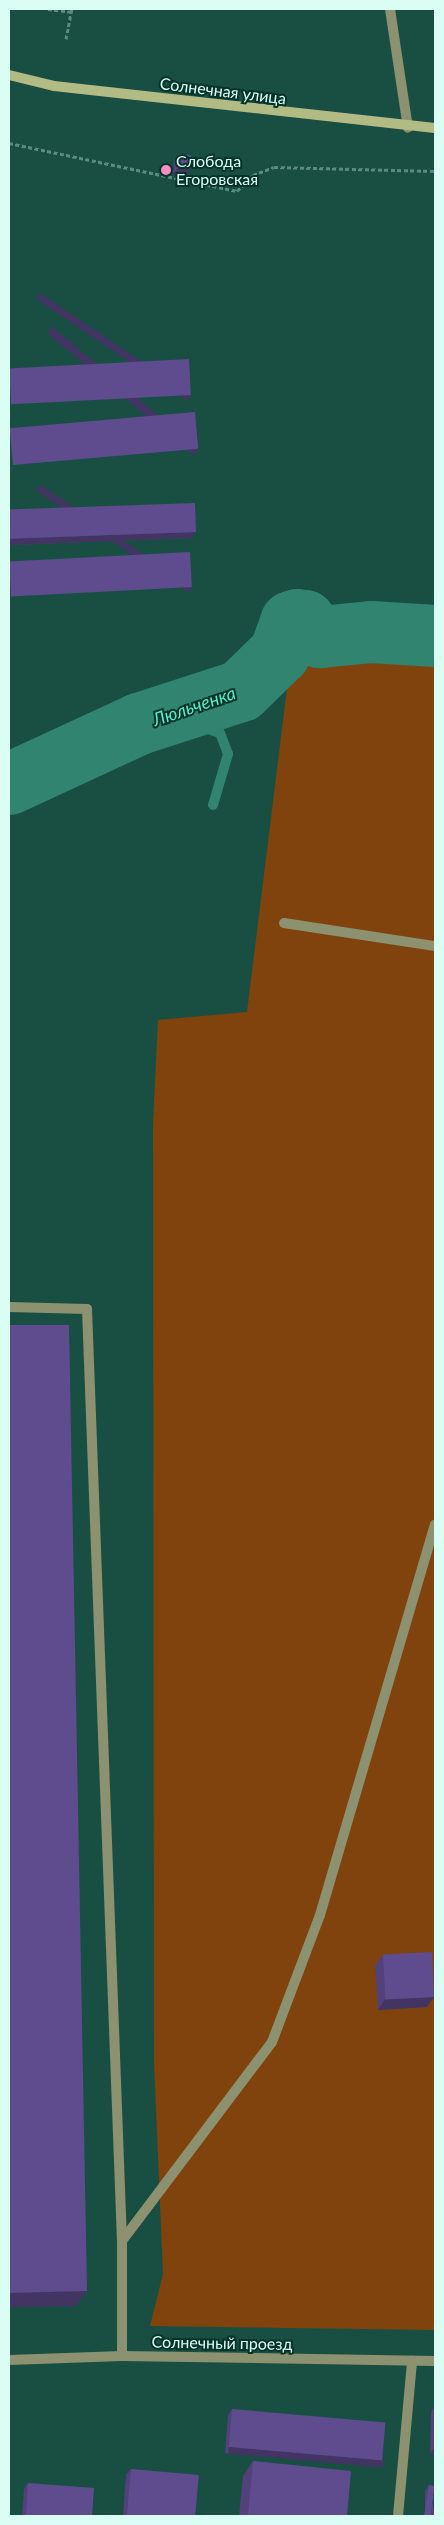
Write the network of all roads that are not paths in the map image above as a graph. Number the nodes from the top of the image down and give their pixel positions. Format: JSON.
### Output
{"nodes":[{"id":1,"x":390,"y":9,"type":"edge"},
{"id":2,"x":9,"y":75,"type":"edge"},
{"id":3,"x":408,"y":128,"type":"junction"},
{"id":4,"x":435,"y":128,"type":"edge"},
{"id":5,"x":284,"y":923,"type":"dead end"},
{"id":6,"x":435,"y":946,"type":"edge"},
{"id":7,"x":9,"y":1307,"type":"edge"},
{"id":8,"x":435,"y":1526,"type":"edge"},
{"id":9,"x":122,"y":2241,"type":"junction"},
{"id":10,"x":122,"y":2356,"type":"junction"},
{"id":11,"x":9,"y":2360,"type":"edge"},
{"id":12,"x":412,"y":2361,"type":"junction"},
{"id":13,"x":435,"y":2361,"type":"edge"},
{"id":14,"x":398,"y":2516,"type":"edge"}],
"edges":[{"from":1,"to":3,"type":"street"},
{"from":2,"to":3,"type":"main road","name":"Солнечная улица"},
{"from":3,"to":4,"type":"main road","name":"Солнечная улица"},
{"from":5,"to":6,"type":"street"},
{"from":7,"to":9,"type":"street"},
{"from":8,"to":9,"type":"street"},
{"from":9,"to":10,"type":"street"},
{"from":10,"to":11,"type":"street","name":"Солнечный проезд"},
{"from":10,"to":12,"type":"street","name":"Солнечный проезд"},
{"from":12,"to":13,"type":"street","name":"Солнечный проезд"},
{"from":12,"to":14,"type":"street"}]}
